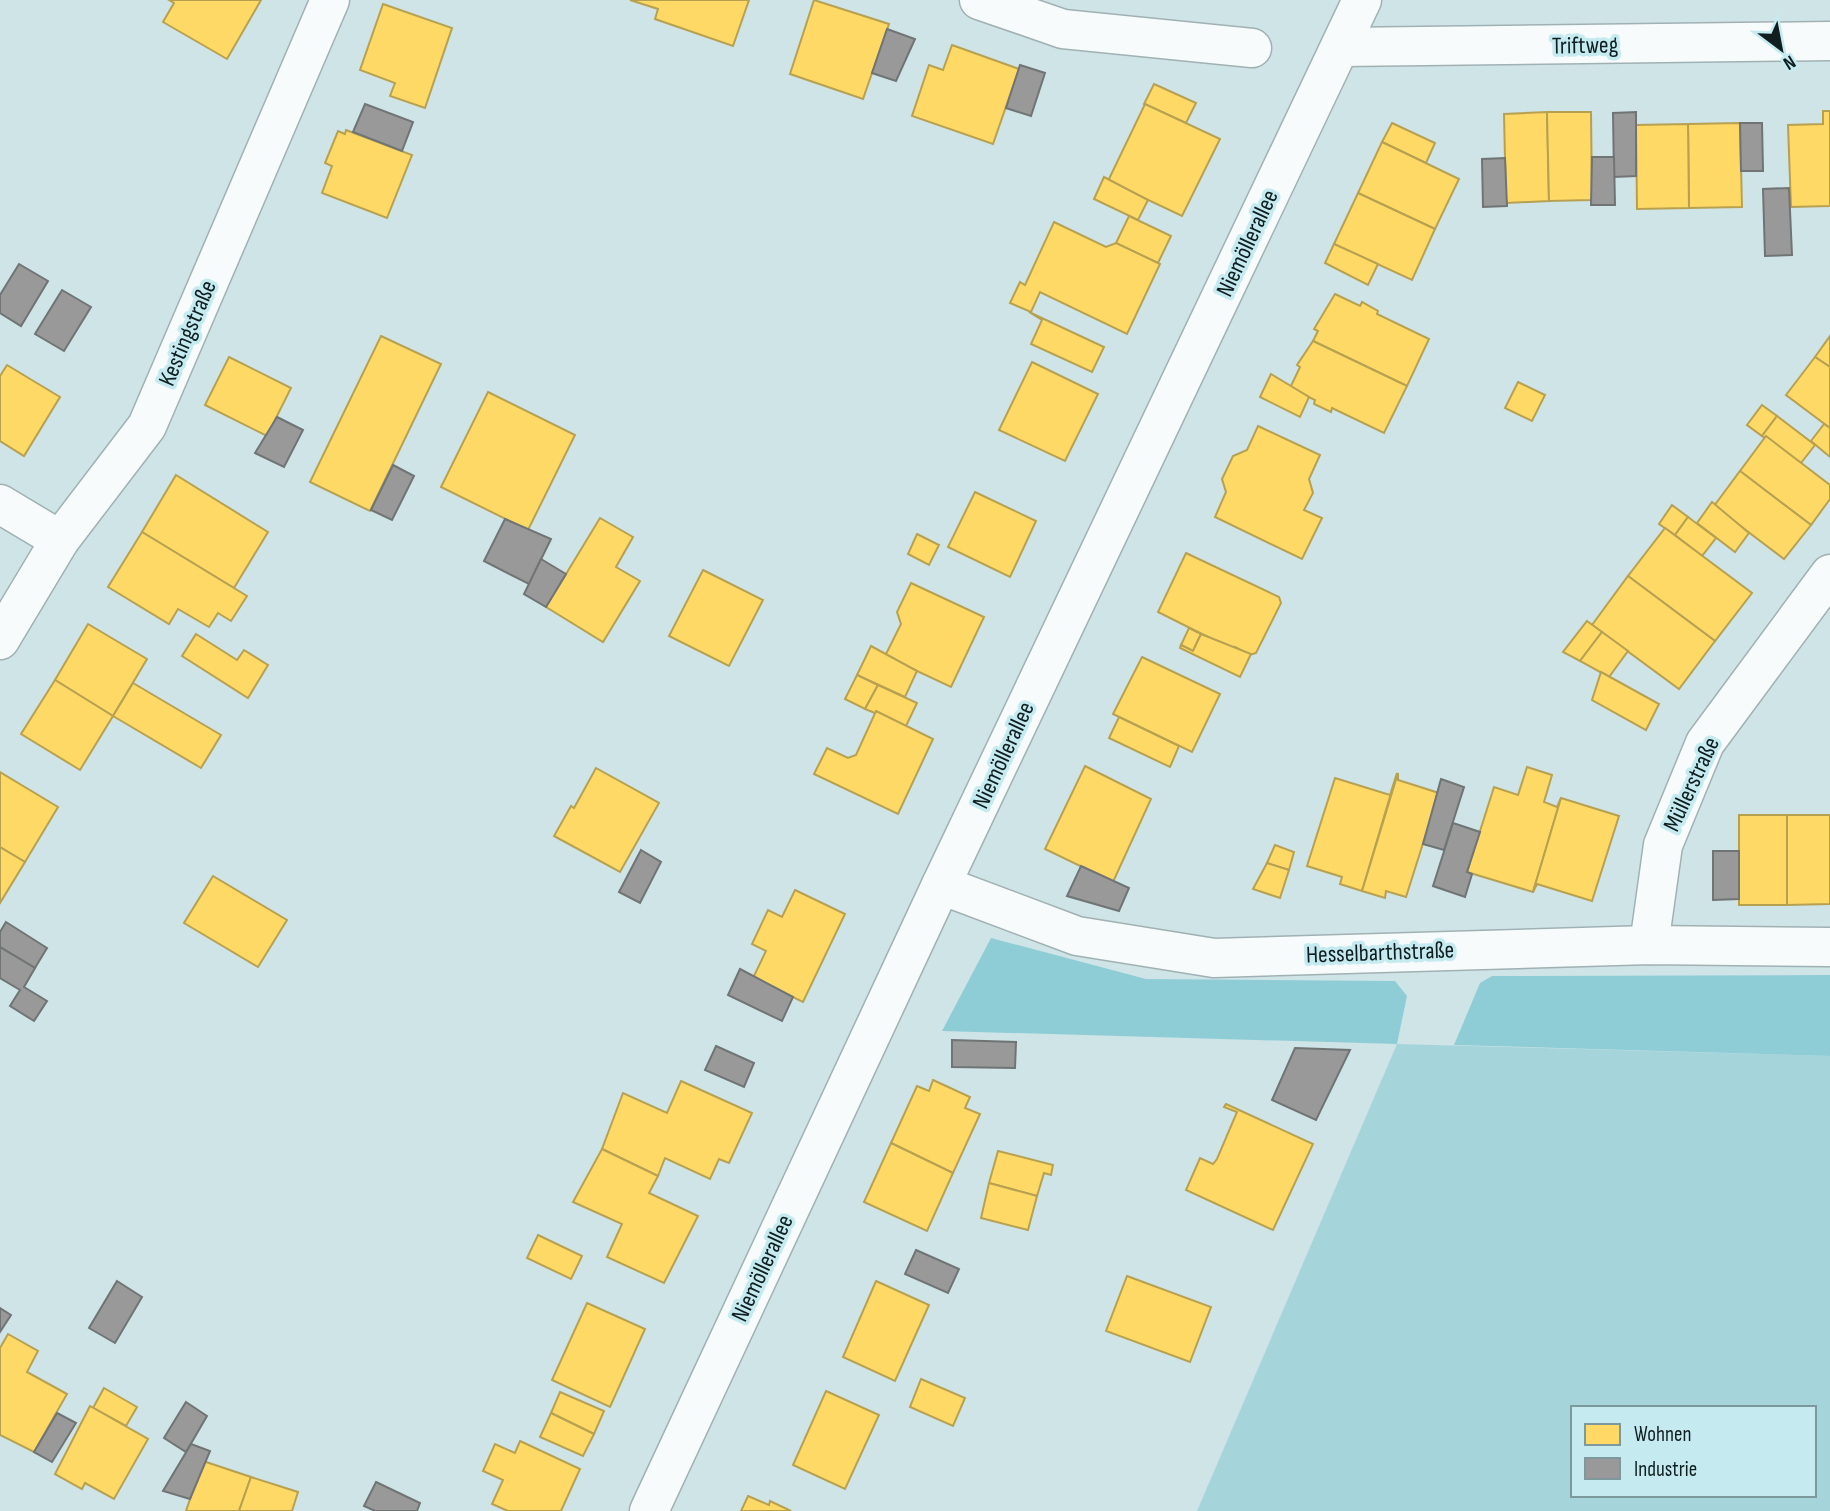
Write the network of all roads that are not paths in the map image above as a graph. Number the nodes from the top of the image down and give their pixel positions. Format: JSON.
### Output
{"nodes":[{"id":1,"x":330,"y":0,"type":"edge"},
{"id":2,"x":979,"y":0,"type":"edge"},
{"id":3,"x":1362,"y":0,"type":"edge"},
{"id":4,"x":1830,"y":41,"type":"edge"},
{"id":5,"x":1341,"y":47,"type":"junction"},
{"id":6,"x":1252,"y":48,"type":"dead end"},
{"id":7,"x":0,"y":504,"type":"edge"},
{"id":8,"x":60,"y":540,"type":"junction"},
{"id":9,"x":1830,"y":575,"type":"edge"},
{"id":10,"x":0,"y":640,"type":"edge"},
{"id":11,"x":941,"y":885,"type":"junction"},
{"id":12,"x":1649,"y":945,"type":"junction"},
{"id":13,"x":1830,"y":947,"type":"edge"},
{"id":14,"x":649,"y":1511,"type":"edge"}],
"edges":[{"from":1,"to":8,"type":"street","name":"Kestingstraße"},
{"from":2,"to":6,"type":"street"},
{"from":3,"to":5,"type":"street","name":"Niemöllerallee"},
{"from":4,"to":5,"type":"street","name":"Triftweg"},
{"from":5,"to":11,"type":"street","name":"Niemöllerallee"},
{"from":7,"to":8,"type":"street"},
{"from":8,"to":10,"type":"street","name":"Kestingstraße"},
{"from":9,"to":12,"type":"street","name":"Müllerstraße"},
{"from":11,"to":12,"type":"street","name":"Hesselbarthstraße"},
{"from":11,"to":14,"type":"street","name":"Niemöllerallee"},
{"from":12,"to":13,"type":"street","name":"Hesselbarthstraße"}]}
